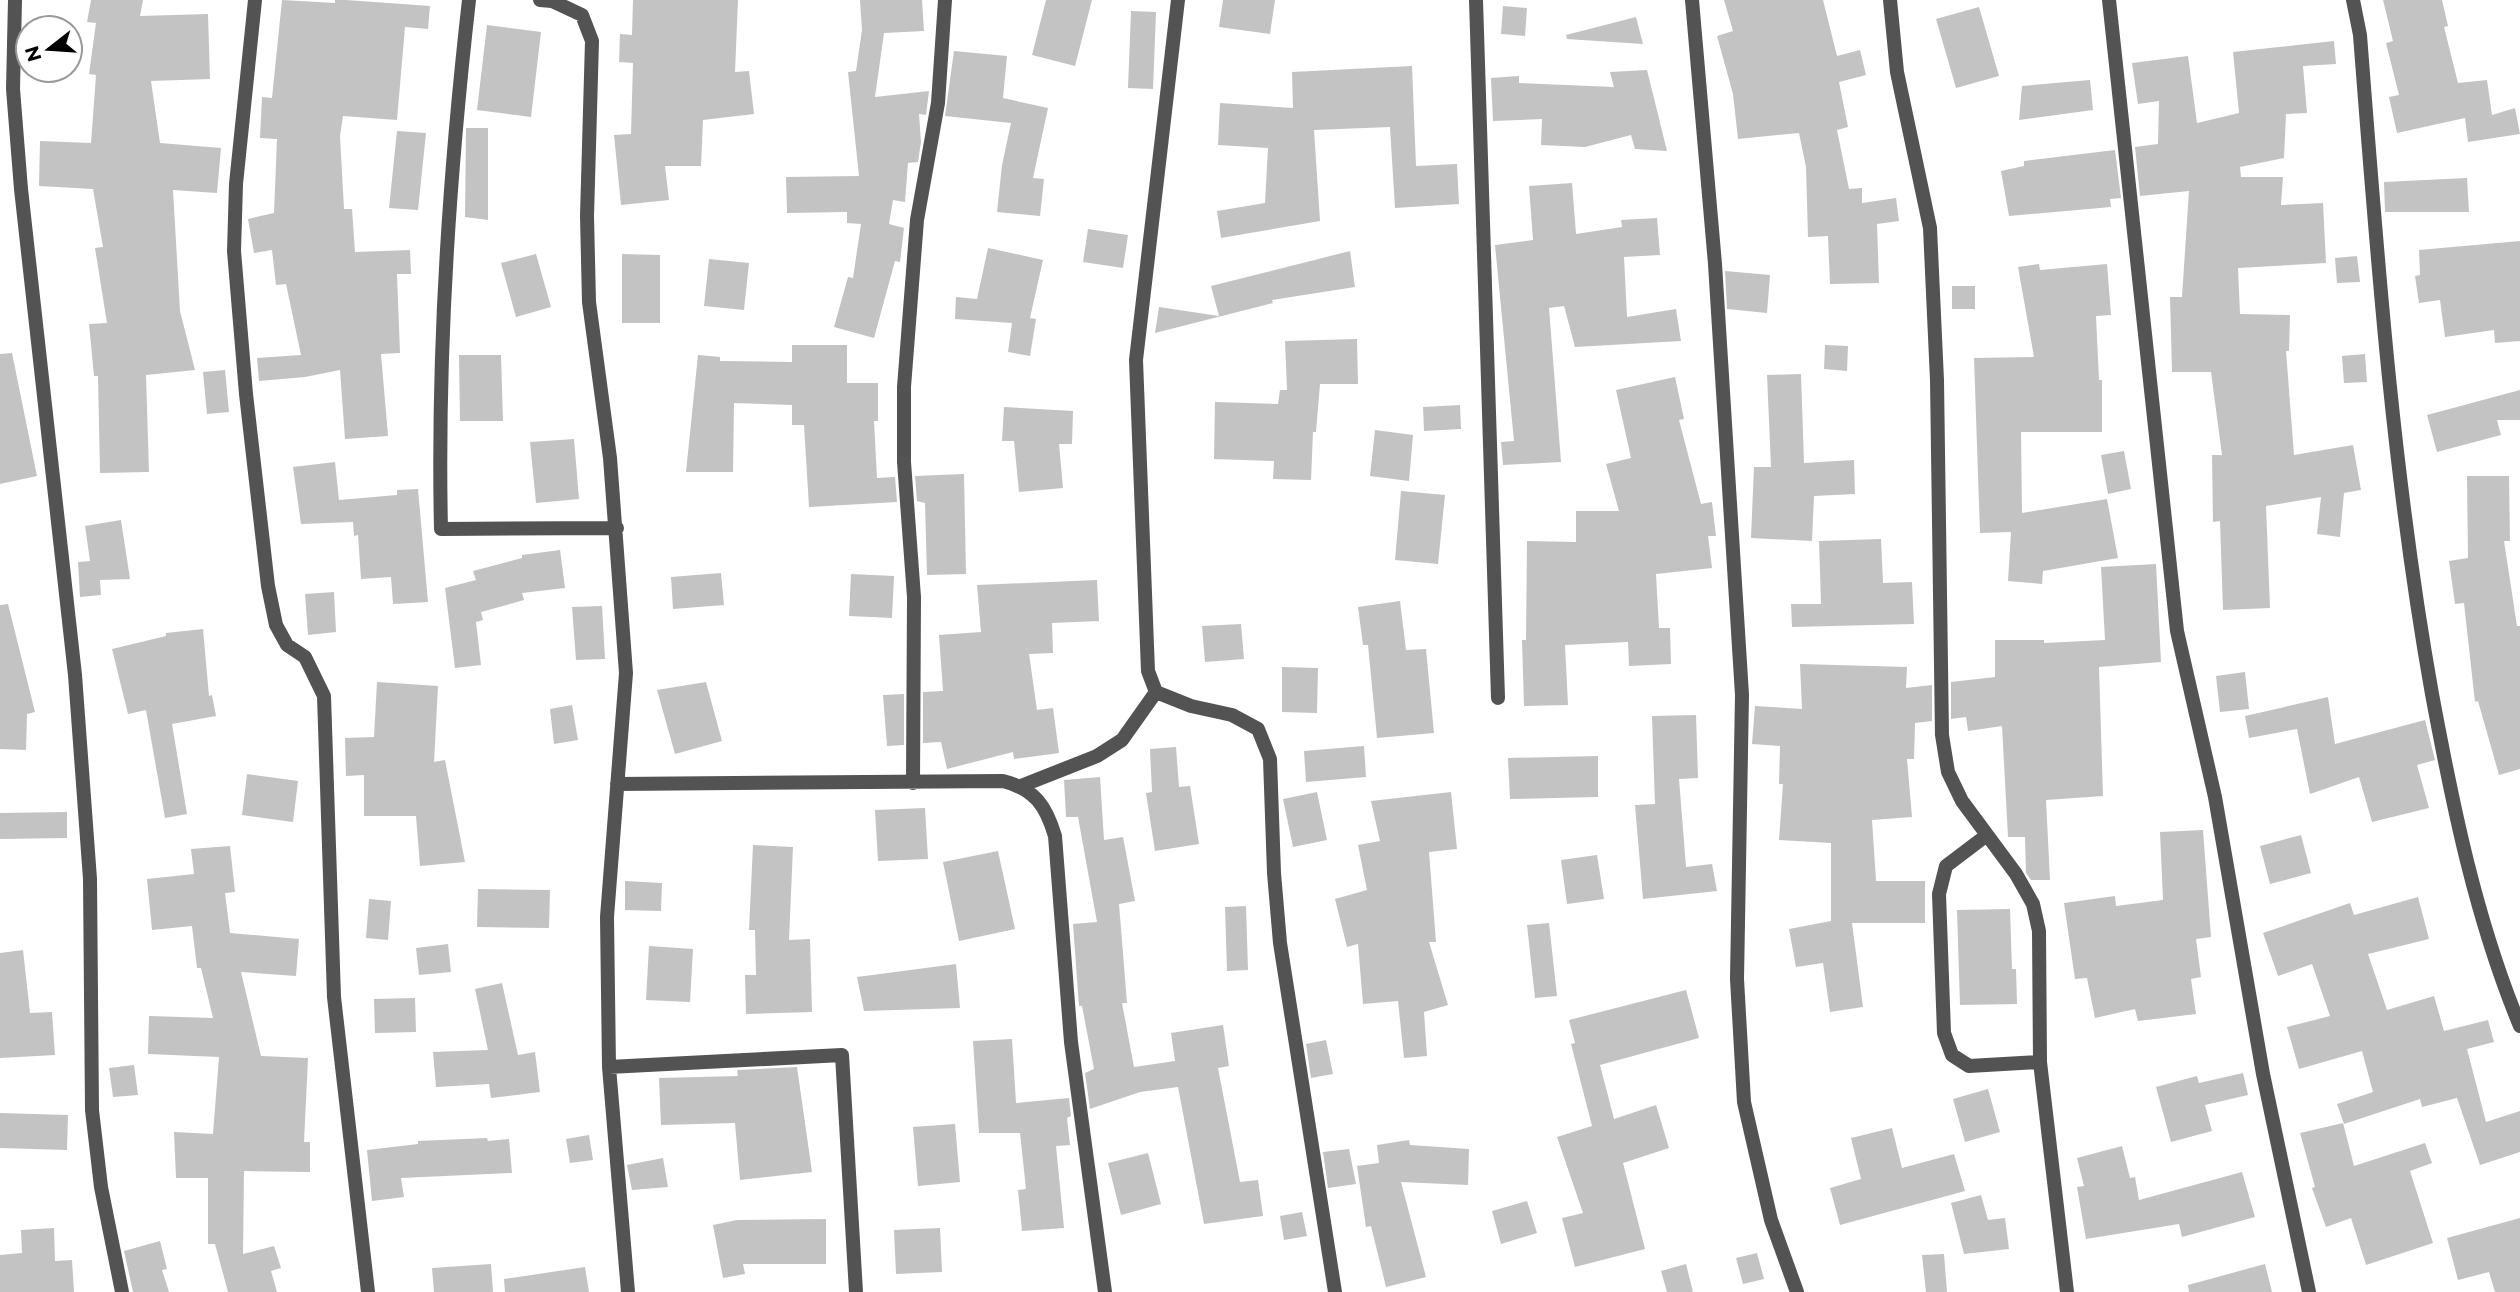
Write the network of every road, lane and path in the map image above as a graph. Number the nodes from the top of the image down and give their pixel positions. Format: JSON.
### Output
{"nodes":[{"id":1,"x":15,"y":0,"type":"edge"},
{"id":2,"x":255,"y":0,"type":"edge"},
{"id":3,"x":470,"y":0,"type":"edge"},
{"id":4,"x":540,"y":0,"type":"edge"},
{"id":5,"x":945,"y":0,"type":"edge"},
{"id":6,"x":1178,"y":0,"type":"edge"},
{"id":7,"x":1476,"y":0,"type":"edge"},
{"id":8,"x":1692,"y":0,"type":"edge"},
{"id":9,"x":1890,"y":0,"type":"edge"},
{"id":10,"x":2109,"y":0,"type":"edge"},
{"id":11,"x":2353,"y":0,"type":"edge"},
{"id":12,"x":617,"y":528,"type":"junction"},
{"id":13,"x":1156,"y":692,"type":"junction"},
{"id":14,"x":1498,"y":698,"type":"dead end"},
{"id":15,"x":914,"y":783,"type":"junction"},
{"id":16,"x":617,"y":784,"type":"junction"},
{"id":17,"x":1021,"y":786,"type":"junction"},
{"id":18,"x":1987,"y":835,"type":"junction"},
{"id":19,"x":2520,"y":1026,"type":"edge"},
{"id":20,"x":2040,"y":1062,"type":"junction"},
{"id":21,"x":608,"y":1067,"type":"junction"},
{"id":22,"x":122,"y":1292,"type":"edge"},
{"id":23,"x":368,"y":1292,"type":"edge"},
{"id":24,"x":628,"y":1292,"type":"edge"},
{"id":25,"x":856,"y":1292,"type":"edge"},
{"id":26,"x":1105,"y":1292,"type":"edge"},
{"id":27,"x":1335,"y":1292,"type":"edge"},
{"id":28,"x":1797,"y":1292,"type":"edge"},
{"id":29,"x":2067,"y":1292,"type":"edge"},
{"id":30,"x":2309,"y":1292,"type":"edge"}],
"edges":[{"from":1,"to":22,"type":"street"},
{"from":2,"to":23,"type":"street"},
{"from":3,"to":12,"type":"street"},
{"from":4,"to":12,"type":"street"},
{"from":5,"to":15,"type":"street"},
{"from":6,"to":13,"type":"street"},
{"from":7,"to":14,"type":"street"},
{"from":8,"to":28,"type":"street"},
{"from":9,"to":18,"type":"street"},
{"from":10,"to":30,"type":"street"},
{"from":11,"to":19,"type":"street"},
{"from":12,"to":16,"type":"street"},
{"from":13,"to":17,"type":"street"},
{"from":13,"to":27,"type":"street"},
{"from":15,"to":16,"type":"street"},
{"from":15,"to":17,"type":"street"},
{"from":16,"to":21,"type":"street"},
{"from":17,"to":26,"type":"street"},
{"from":18,"to":20,"type":"street"},
{"from":18,"to":20,"type":"street"},
{"from":20,"to":29,"type":"street"},
{"from":21,"to":24,"type":"street"},
{"from":21,"to":25,"type":"street"}]}
